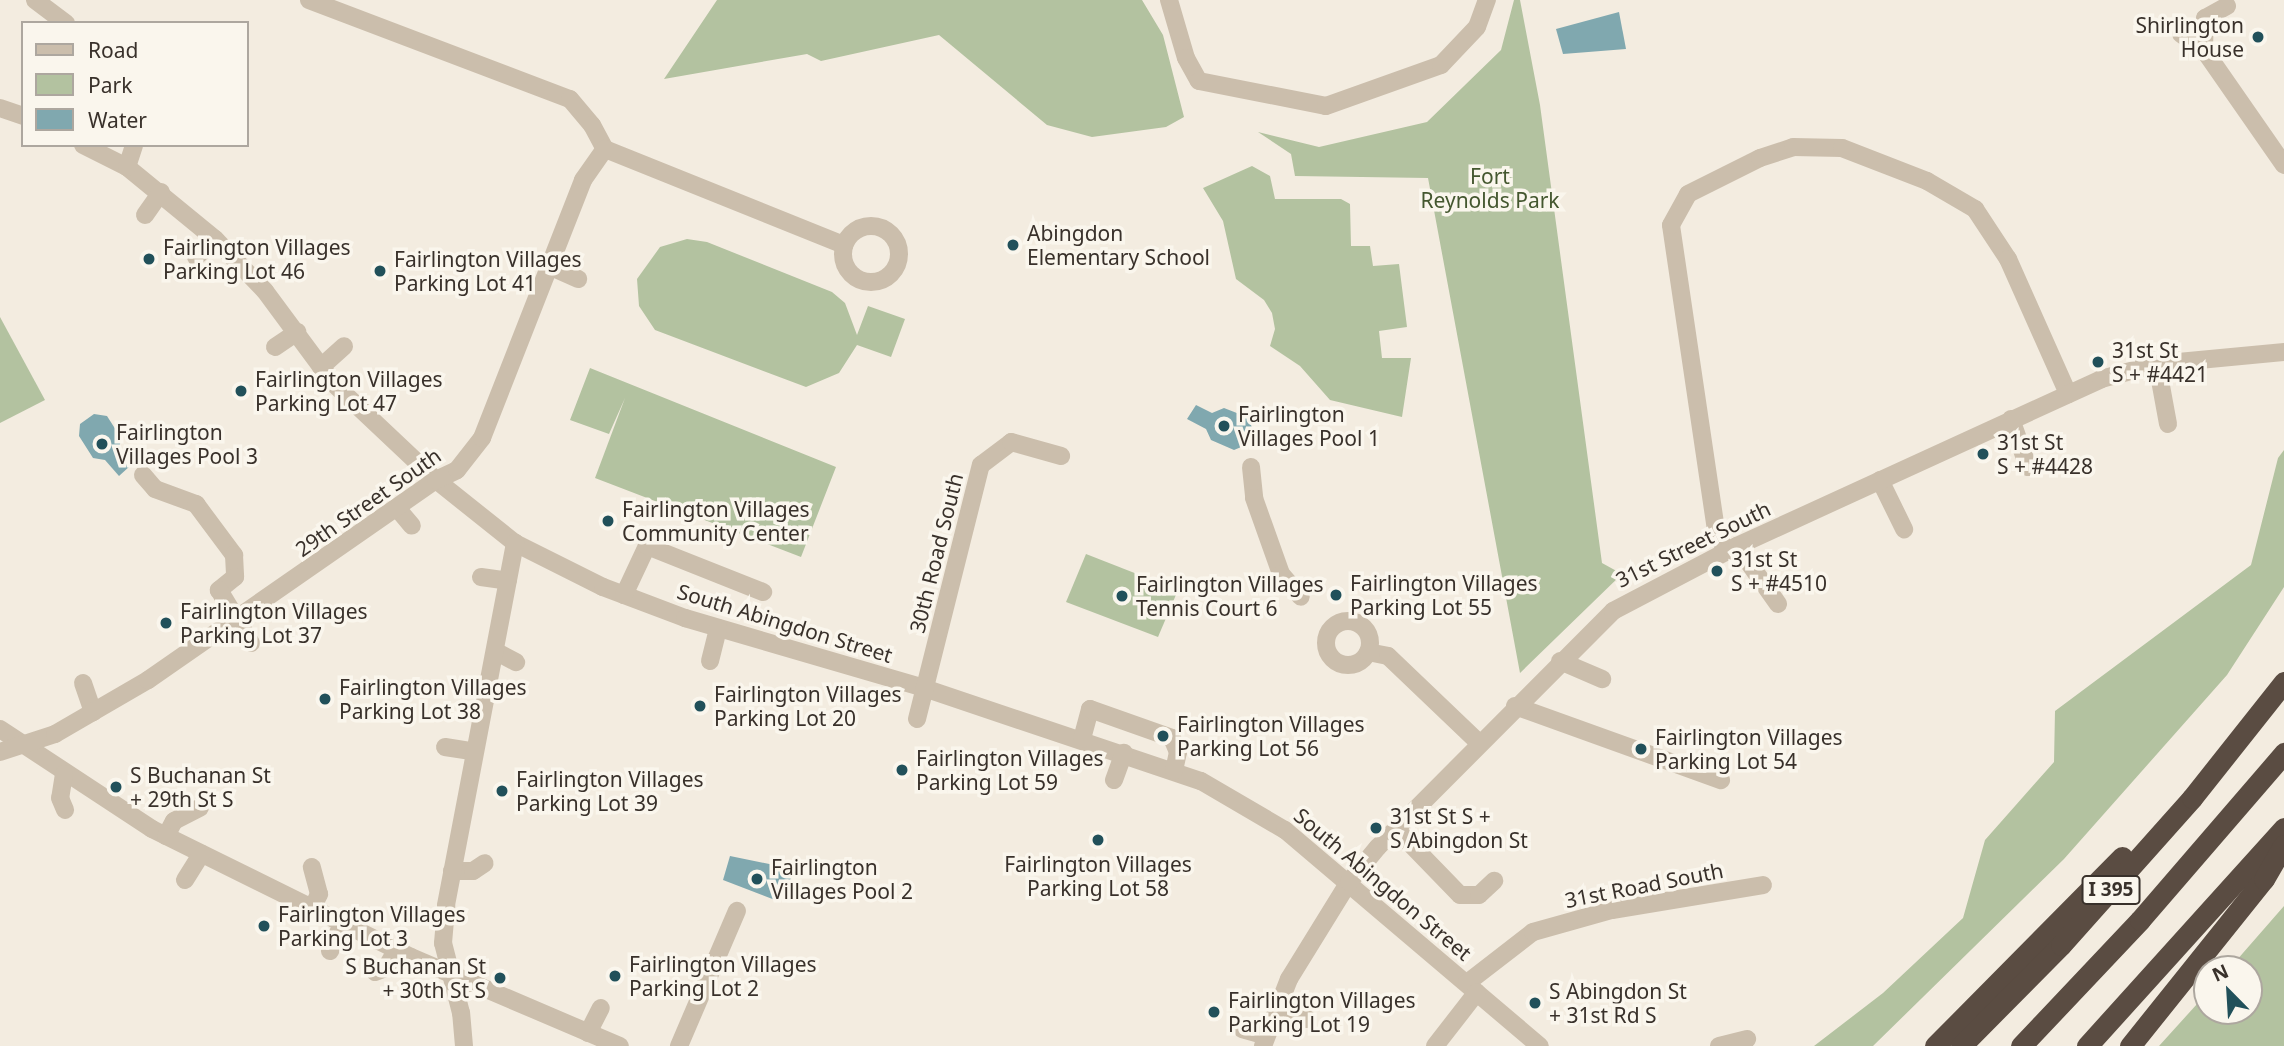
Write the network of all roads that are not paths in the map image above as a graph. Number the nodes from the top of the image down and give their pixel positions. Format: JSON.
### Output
{"nodes":[{"id":1,"x":35,"y":0,"type":"edge"},
{"id":2,"x":309,"y":0,"type":"edge"},
{"id":3,"x":1170,"y":0,"type":"edge"},
{"id":4,"x":1487,"y":0,"type":"edge"},
{"id":5,"x":2227,"y":6,"type":"dead end"},
{"id":6,"x":63,"y":21,"type":"edge"},
{"id":7,"x":2181,"y":34,"type":"dead end"},
{"id":8,"x":2204,"y":50,"type":"junction"},
{"id":9,"x":0,"y":108,"type":"edge"},
{"id":10,"x":21,"y":115,"type":"edge"},
{"id":11,"x":87,"y":147,"type":"edge"},
{"id":12,"x":133,"y":147,"type":"edge"},
{"id":13,"x":605,"y":149,"type":"junction"},
{"id":14,"x":2284,"y":165,"type":"edge"},
{"id":15,"x":127,"y":167,"type":"junction"},
{"id":16,"x":160,"y":192,"type":"junction"},
{"id":17,"x":145,"y":215,"type":"dead end"},
{"id":18,"x":215,"y":239,"type":"junction"},
{"id":19,"x":844,"y":245,"type":"dead end"},
{"id":20,"x":196,"y":257,"type":"dead end"},
{"id":21,"x":549,"y":266,"type":"junction"},
{"id":22,"x":578,"y":279,"type":"dead end"},
{"id":23,"x":297,"y":332,"type":"junction"},
{"id":24,"x":344,"y":346,"type":"dead end"},
{"id":25,"x":275,"y":348,"type":"dead end"},
{"id":26,"x":2284,"y":352,"type":"edge"},
{"id":27,"x":2157,"y":364,"type":"junction"},
{"id":28,"x":321,"y":367,"type":"junction"},
{"id":29,"x":2068,"y":394,"type":"junction"},
{"id":30,"x":2011,"y":419,"type":"junction"},
{"id":31,"x":2168,"y":425,"type":"dead end"},
{"id":32,"x":1061,"y":456,"type":"dead end"},
{"id":33,"x":1251,"y":467,"type":"dead end"},
{"id":34,"x":2028,"y":467,"type":"dead end"},
{"id":35,"x":144,"y":475,"type":"dead end"},
{"id":36,"x":436,"y":480,"type":"junction"},
{"id":37,"x":1881,"y":480,"type":"junction"},
{"id":38,"x":397,"y":508,"type":"junction"},
{"id":39,"x":412,"y":526,"type":"dead end"},
{"id":40,"x":1904,"y":529,"type":"dead end"},
{"id":41,"x":515,"y":543,"type":"junction"},
{"id":42,"x":1732,"y":549,"type":"junction"},
{"id":43,"x":481,"y":577,"type":"dead end"},
{"id":44,"x":508,"y":581,"type":"junction"},
{"id":45,"x":763,"y":592,"type":"dead end"},
{"id":46,"x":624,"y":595,"type":"junction"},
{"id":47,"x":1301,"y":597,"type":"dead end"},
{"id":48,"x":1778,"y":604,"type":"dead end"},
{"id":49,"x":236,"y":620,"type":"junction"},
{"id":50,"x":718,"y":628,"type":"junction"},
{"id":51,"x":251,"y":643,"type":"dead end"},
{"id":52,"x":495,"y":652,"type":"junction"},
{"id":53,"x":1368,"y":652,"type":"dead end"},
{"id":54,"x":710,"y":661,"type":"dead end"},
{"id":55,"x":1560,"y":661,"type":"junction"},
{"id":56,"x":516,"y":662,"type":"dead end"},
{"id":57,"x":1602,"y":679,"type":"dead end"},
{"id":58,"x":2284,"y":682,"type":"edge"},
{"id":59,"x":83,"y":683,"type":"dead end"},
{"id":60,"x":924,"y":688,"type":"junction"},
{"id":61,"x":1516,"y":706,"type":"junction"},
{"id":62,"x":93,"y":712,"type":"junction"},
{"id":63,"x":917,"y":719,"type":"dead end"},
{"id":64,"x":2250,"y":725,"type":"junction"},
{"id":65,"x":0,"y":729,"type":"edge"},
{"id":66,"x":1082,"y":739,"type":"junction"},
{"id":67,"x":1479,"y":743,"type":"junction"},
{"id":68,"x":22,"y":745,"type":"junction"},
{"id":69,"x":445,"y":747,"type":"dead end"},
{"id":70,"x":0,"y":752,"type":"edge"},
{"id":71,"x":475,"y":752,"type":"junction"},
{"id":72,"x":1124,"y":753,"type":"junction"},
{"id":73,"x":2284,"y":753,"type":"edge"},
{"id":74,"x":1174,"y":771,"type":"junction"},
{"id":75,"x":64,"y":774,"type":"junction"},
{"id":76,"x":1114,"y":780,"type":"dead end"},
{"id":77,"x":1721,"y":780,"type":"dead end"},
{"id":78,"x":200,"y":808,"type":"dead end"},
{"id":79,"x":65,"y":810,"type":"dead end"},
{"id":80,"x":2284,"y":828,"type":"edge"},
{"id":81,"x":1396,"y":829,"type":"junction"},
{"id":82,"x":166,"y":836,"type":"junction"},
{"id":83,"x":2284,"y":845,"type":"edge"},
{"id":84,"x":201,"y":853,"type":"junction"},
{"id":85,"x":485,"y":863,"type":"dead end"},
{"id":86,"x":312,"y":867,"type":"dead end"},
{"id":87,"x":452,"y":871,"type":"junction"},
{"id":88,"x":186,"y":880,"type":"dead end"},
{"id":89,"x":1494,"y":881,"type":"dead end"},
{"id":90,"x":1349,"y":882,"type":"junction"},
{"id":91,"x":1763,"y":885,"type":"dead end"},
{"id":92,"x":311,"y":910,"type":"junction"},
{"id":93,"x":737,"y":911,"type":"dead end"},
{"id":94,"x":342,"y":924,"type":"junction"},
{"id":95,"x":397,"y":949,"type":"junction"},
{"id":96,"x":330,"y":951,"type":"dead end"},
{"id":97,"x":375,"y":972,"type":"dead end"},
{"id":98,"x":448,"y":972,"type":"junction"},
{"id":99,"x":1472,"y":988,"type":"junction"},
{"id":100,"x":601,"y":1008,"type":"dead end"},
{"id":101,"x":1277,"y":1008,"type":"junction"},
{"id":102,"x":1307,"y":1019,"type":"dead end"},
{"id":103,"x":1242,"y":1029,"type":"dead end"},
{"id":104,"x":588,"y":1033,"type":"junction"},
{"id":105,"x":1747,"y":1039,"type":"dead end"},
{"id":106,"x":1265,"y":1041,"type":"edge"},
{"id":107,"x":464,"y":1046,"type":"edge"},
{"id":108,"x":620,"y":1046,"type":"edge"},
{"id":109,"x":679,"y":1046,"type":"edge"},
{"id":110,"x":1435,"y":1046,"type":"edge"},
{"id":111,"x":1540,"y":1046,"type":"edge"},
{"id":112,"x":1719,"y":1046,"type":"edge"},
{"id":113,"x":1935,"y":1046,"type":"edge"},
{"id":114,"x":1961,"y":1046,"type":"edge"},
{"id":115,"x":2021,"y":1046,"type":"edge"},
{"id":116,"x":2087,"y":1046,"type":"edge"},
{"id":117,"x":2130,"y":1046,"type":"edge"}],
"edges":[{"from":1,"to":6,"type":"street"},
{"from":2,"to":13,"type":"street"},
{"from":3,"to":4,"type":"street"},
{"from":5,"to":8,"type":"street"},
{"from":7,"to":8,"type":"street"},
{"from":8,"to":14,"type":"street"},
{"from":9,"to":10,"type":"street"},
{"from":11,"to":15,"type":"street","name":"South Abingdon Street"},
{"from":12,"to":15,"type":"street"},
{"from":13,"to":19,"type":"street"},
{"from":13,"to":21,"type":"street","name":"29th Street South"},
{"from":15,"to":16,"type":"street","name":"South Abingdon Street"},
{"from":16,"to":17,"type":"street"},
{"from":16,"to":18,"type":"street","name":"South Abingdon Street"},
{"from":18,"to":20,"type":"street"},
{"from":18,"to":23,"type":"street","name":"South Abingdon Street"},
{"from":21,"to":22,"type":"street"},
{"from":21,"to":36,"type":"street","name":"29th Street South"},
{"from":23,"to":25,"type":"street"},
{"from":23,"to":28,"type":"street","name":"South Abingdon Street"},
{"from":24,"to":28,"type":"street"},
{"from":26,"to":27,"type":"street","name":"31st Street South"},
{"from":27,"to":29,"type":"street","name":"31st Street South"},
{"from":27,"to":31,"type":"street"},
{"from":28,"to":36,"type":"street","name":"South Abingdon Street"},
{"from":29,"to":30,"type":"street","name":"31st Street South"},
{"from":29,"to":42,"type":"street"},
{"from":30,"to":34,"type":"street"},
{"from":30,"to":37,"type":"street","name":"31st Street South"},
{"from":32,"to":60,"type":"street","name":"30th Road South"},
{"from":33,"to":47,"type":"street"},
{"from":35,"to":49,"type":"street"},
{"from":36,"to":38,"type":"street","name":"29th Street South"},
{"from":36,"to":41,"type":"street","name":"South Abingdon Street"},
{"from":37,"to":40,"type":"street"},
{"from":37,"to":42,"type":"street","name":"31st Street South"},
{"from":38,"to":39,"type":"street"},
{"from":38,"to":49,"type":"street","name":"29th Street South"},
{"from":41,"to":44,"type":"street"},
{"from":41,"to":46,"type":"street","name":"South Abingdon Street"},
{"from":42,"to":48,"type":"street"},
{"from":42,"to":55,"type":"street","name":"31st Street South"},
{"from":43,"to":44,"type":"street"},
{"from":44,"to":52,"type":"street"},
{"from":45,"to":46,"type":"street"},
{"from":46,"to":50,"type":"street","name":"South Abingdon Street"},
{"from":49,"to":51,"type":"street"},
{"from":49,"to":62,"type":"street","name":"29th Street South"},
{"from":50,"to":54,"type":"street"},
{"from":50,"to":60,"type":"street","name":"South Abingdon Street"},
{"from":52,"to":56,"type":"street"},
{"from":52,"to":71,"type":"street"},
{"from":53,"to":67,"type":"street"},
{"from":55,"to":57,"type":"street"},
{"from":55,"to":61,"type":"street","name":"31st Street South"},
{"from":58,"to":64,"type":"highway","number":"I 395"},
{"from":59,"to":62,"type":"street"},
{"from":60,"to":63,"type":"street","name":"30th Road South"},
{"from":60,"to":66,"type":"street","name":"South Abingdon Street"},
{"from":61,"to":67,"type":"street","name":"31st Street South"},
{"from":61,"to":77,"type":"street"},
{"from":62,"to":68,"type":"street","name":"29th Street South"},
{"from":64,"to":113,"type":"highway"},
{"from":64,"to":114,"type":"highway","number":"I 395"},
{"from":65,"to":68,"type":"street"},
{"from":66,"to":72,"type":"street","name":"South Abingdon Street"},
{"from":66,"to":74,"type":"street"},
{"from":67,"to":81,"type":"street","name":"31st Street South"},
{"from":68,"to":70,"type":"street","name":"29th Street South"},
{"from":68,"to":75,"type":"street"},
{"from":69,"to":71,"type":"street"},
{"from":71,"to":87,"type":"street"},
{"from":72,"to":74,"type":"street","name":"South Abingdon Street"},
{"from":72,"to":76,"type":"street"},
{"from":73,"to":115,"type":"highway"},
{"from":74,"to":90,"type":"street","name":"South Abingdon Street"},
{"from":75,"to":79,"type":"street"},
{"from":75,"to":82,"type":"street"},
{"from":78,"to":82,"type":"street"},
{"from":80,"to":116,"type":"highway"},
{"from":81,"to":89,"type":"street"},
{"from":81,"to":90,"type":"street","name":"31st Street South"},
{"from":82,"to":84,"type":"street"},
{"from":83,"to":117,"type":"highway"},
{"from":84,"to":88,"type":"street"},
{"from":84,"to":92,"type":"street"},
{"from":85,"to":87,"type":"street"},
{"from":86,"to":92,"type":"street"},
{"from":87,"to":98,"type":"street"},
{"from":90,"to":99,"type":"street","name":"South Abingdon Street"},
{"from":90,"to":101,"type":"street","name":"31st Street South"},
{"from":91,"to":99,"type":"street","name":"31st Road South"},
{"from":92,"to":94,"type":"street"},
{"from":93,"to":109,"type":"street"},
{"from":94,"to":95,"type":"street"},
{"from":94,"to":96,"type":"street"},
{"from":95,"to":97,"type":"street"},
{"from":95,"to":98,"type":"street"},
{"from":98,"to":104,"type":"street"},
{"from":98,"to":107,"type":"street"},
{"from":99,"to":110,"type":"street","name":"31st Road South"},
{"from":99,"to":111,"type":"street","name":"South Abingdon Street"},
{"from":100,"to":104,"type":"street"},
{"from":101,"to":102,"type":"street"},
{"from":101,"to":106,"type":"street","name":"31st Street South"},
{"from":103,"to":106,"type":"street"},
{"from":104,"to":108,"type":"street"},
{"from":105,"to":112,"type":"street"}]}
